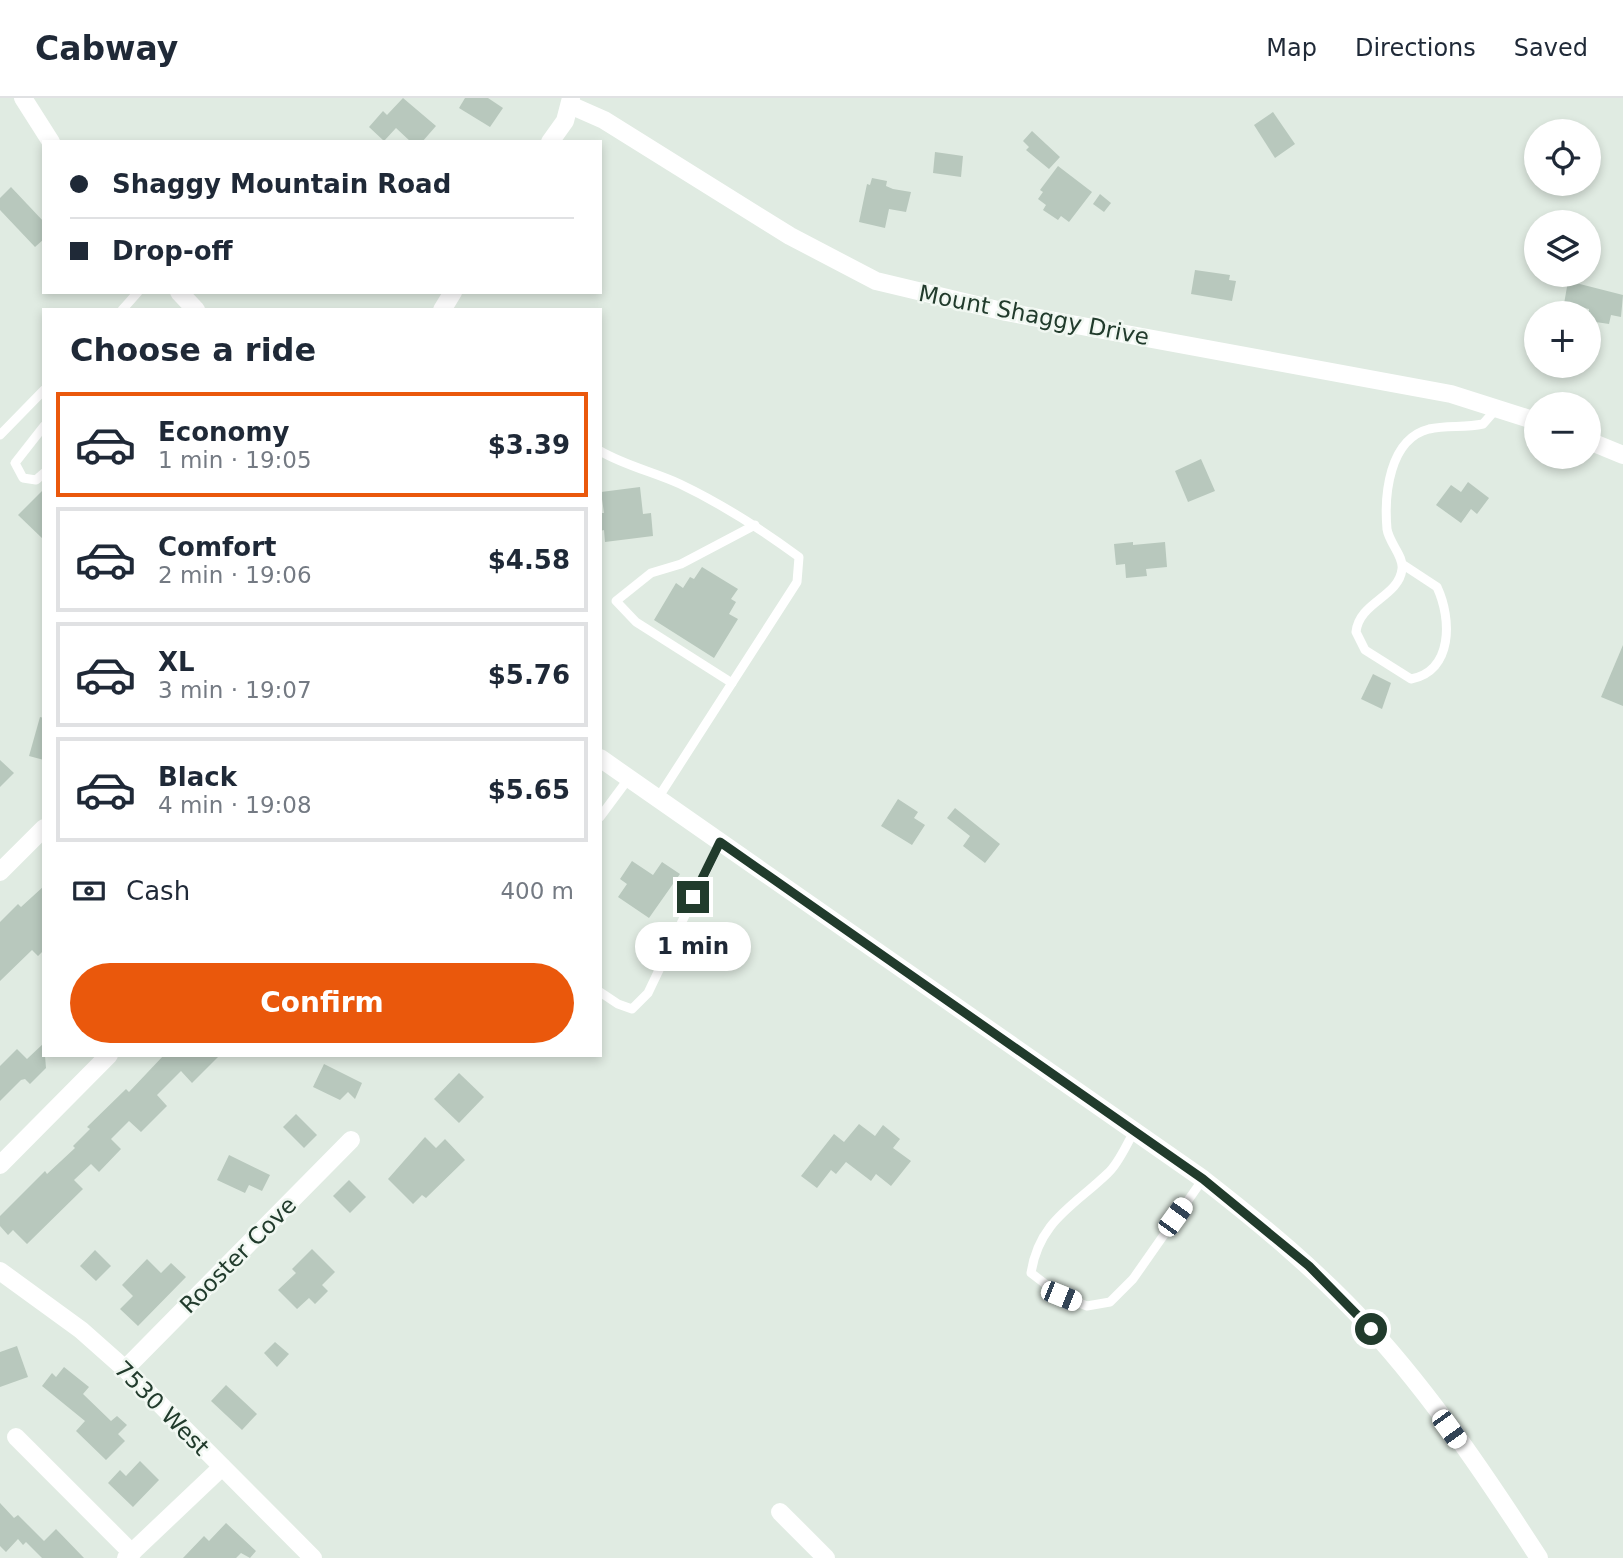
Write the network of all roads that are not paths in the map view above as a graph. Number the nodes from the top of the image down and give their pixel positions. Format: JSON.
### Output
{"nodes":[{"id":1,"x":23,"y":98,"type":"edge"},
{"id":2,"x":571,"y":101,"type":"edge"},
{"id":3,"x":50,"y":140,"type":"edge"},
{"id":4,"x":551,"y":140,"type":"edge"},
{"id":5,"x":136,"y":294,"type":"edge"},
{"id":6,"x":181,"y":294,"type":"edge"},
{"id":7,"x":123,"y":308,"type":"edge"},
{"id":8,"x":194,"y":308,"type":"edge"},
{"id":9,"x":42,"y":392,"type":"edge"},
{"id":10,"x":1498,"y":407,"type":"junction"},
{"id":11,"x":1524,"y":417,"type":"edge"},
{"id":12,"x":42,"y":429,"type":"edge"},
{"id":13,"x":0,"y":435,"type":"edge"},
{"id":14,"x":1601,"y":446,"type":"edge"},
{"id":15,"x":602,"y":453,"type":"edge"},
{"id":16,"x":1623,"y":455,"type":"edge"},
{"id":17,"x":42,"y":475,"type":"edge"},
{"id":18,"x":755,"y":525,"type":"junction"},
{"id":19,"x":1402,"y":564,"type":"junction"},
{"id":20,"x":732,"y":682,"type":"junction"},
{"id":21,"x":602,"y":759,"type":"edge"},
{"id":22,"x":629,"y":778,"type":"junction"},
{"id":23,"x":658,"y":798,"type":"junction"},
{"id":24,"x":602,"y":814,"type":"edge"},
{"id":25,"x":42,"y":830,"type":"edge"},
{"id":26,"x":720,"y":842,"type":"junction"},
{"id":27,"x":0,"y":872,"type":"edge"},
{"id":28,"x":602,"y":993,"type":"edge"},
{"id":29,"x":107,"y":1057,"type":"edge"},
{"id":30,"x":1133,"y":1132,"type":"junction"},
{"id":31,"x":351,"y":1140,"type":"dead end"},
{"id":32,"x":0,"y":1165,"type":"edge"},
{"id":33,"x":1203,"y":1179,"type":"junction"},
{"id":34,"x":0,"y":1271,"type":"edge"},
{"id":35,"x":125,"y":1370,"type":"junction"},
{"id":36,"x":16,"y":1437,"type":"dead end"},
{"id":37,"x":222,"y":1467,"type":"junction"},
{"id":38,"x":780,"y":1512,"type":"dead end"},
{"id":39,"x":129,"y":1555,"type":"edge"},
{"id":40,"x":313,"y":1558,"type":"edge"},
{"id":41,"x":826,"y":1558,"type":"edge"},
{"id":42,"x":1539,"y":1558,"type":"edge"}],
"edges":[{"from":1,"to":3,"type":"street"},
{"from":2,"to":4,"type":"street"},
{"from":2,"to":10,"type":"street","name":"Mount Shaggy Drive"},
{"from":5,"to":7,"type":"lane"},
{"from":6,"to":8,"type":"street"},
{"from":9,"to":13,"type":"lane"},
{"from":10,"to":11,"type":"street","name":"Mount Shaggy Drive"},
{"from":10,"to":19,"type":"lane"},
{"from":12,"to":17,"type":"lane"},
{"from":14,"to":16,"type":"street"},
{"from":15,"to":18,"type":"lane"},
{"from":18,"to":20,"type":"lane"},
{"from":18,"to":20,"type":"lane"},
{"from":19,"to":19,"type":"lane"},
{"from":20,"to":23,"type":"lane"},
{"from":21,"to":22,"type":"street"},
{"from":22,"to":23,"type":"street"},
{"from":22,"to":24,"type":"lane"},
{"from":23,"to":26,"type":"street"},
{"from":25,"to":27,"type":"street"},
{"from":26,"to":28,"type":"lane"},
{"from":26,"to":30,"type":"street"},
{"from":29,"to":32,"type":"street"},
{"from":30,"to":33,"type":"street"},
{"from":30,"to":33,"type":"lane"},
{"from":31,"to":35,"type":"street","name":"Rooster Cove"},
{"from":33,"to":42,"type":"street"},
{"from":34,"to":35,"type":"street","name":"7530 West"},
{"from":35,"to":37,"type":"street","name":"7530 West"},
{"from":36,"to":39,"type":"street"},
{"from":37,"to":39,"type":"street"},
{"from":37,"to":40,"type":"street","name":"7530 West"},
{"from":38,"to":41,"type":"street"}]}
